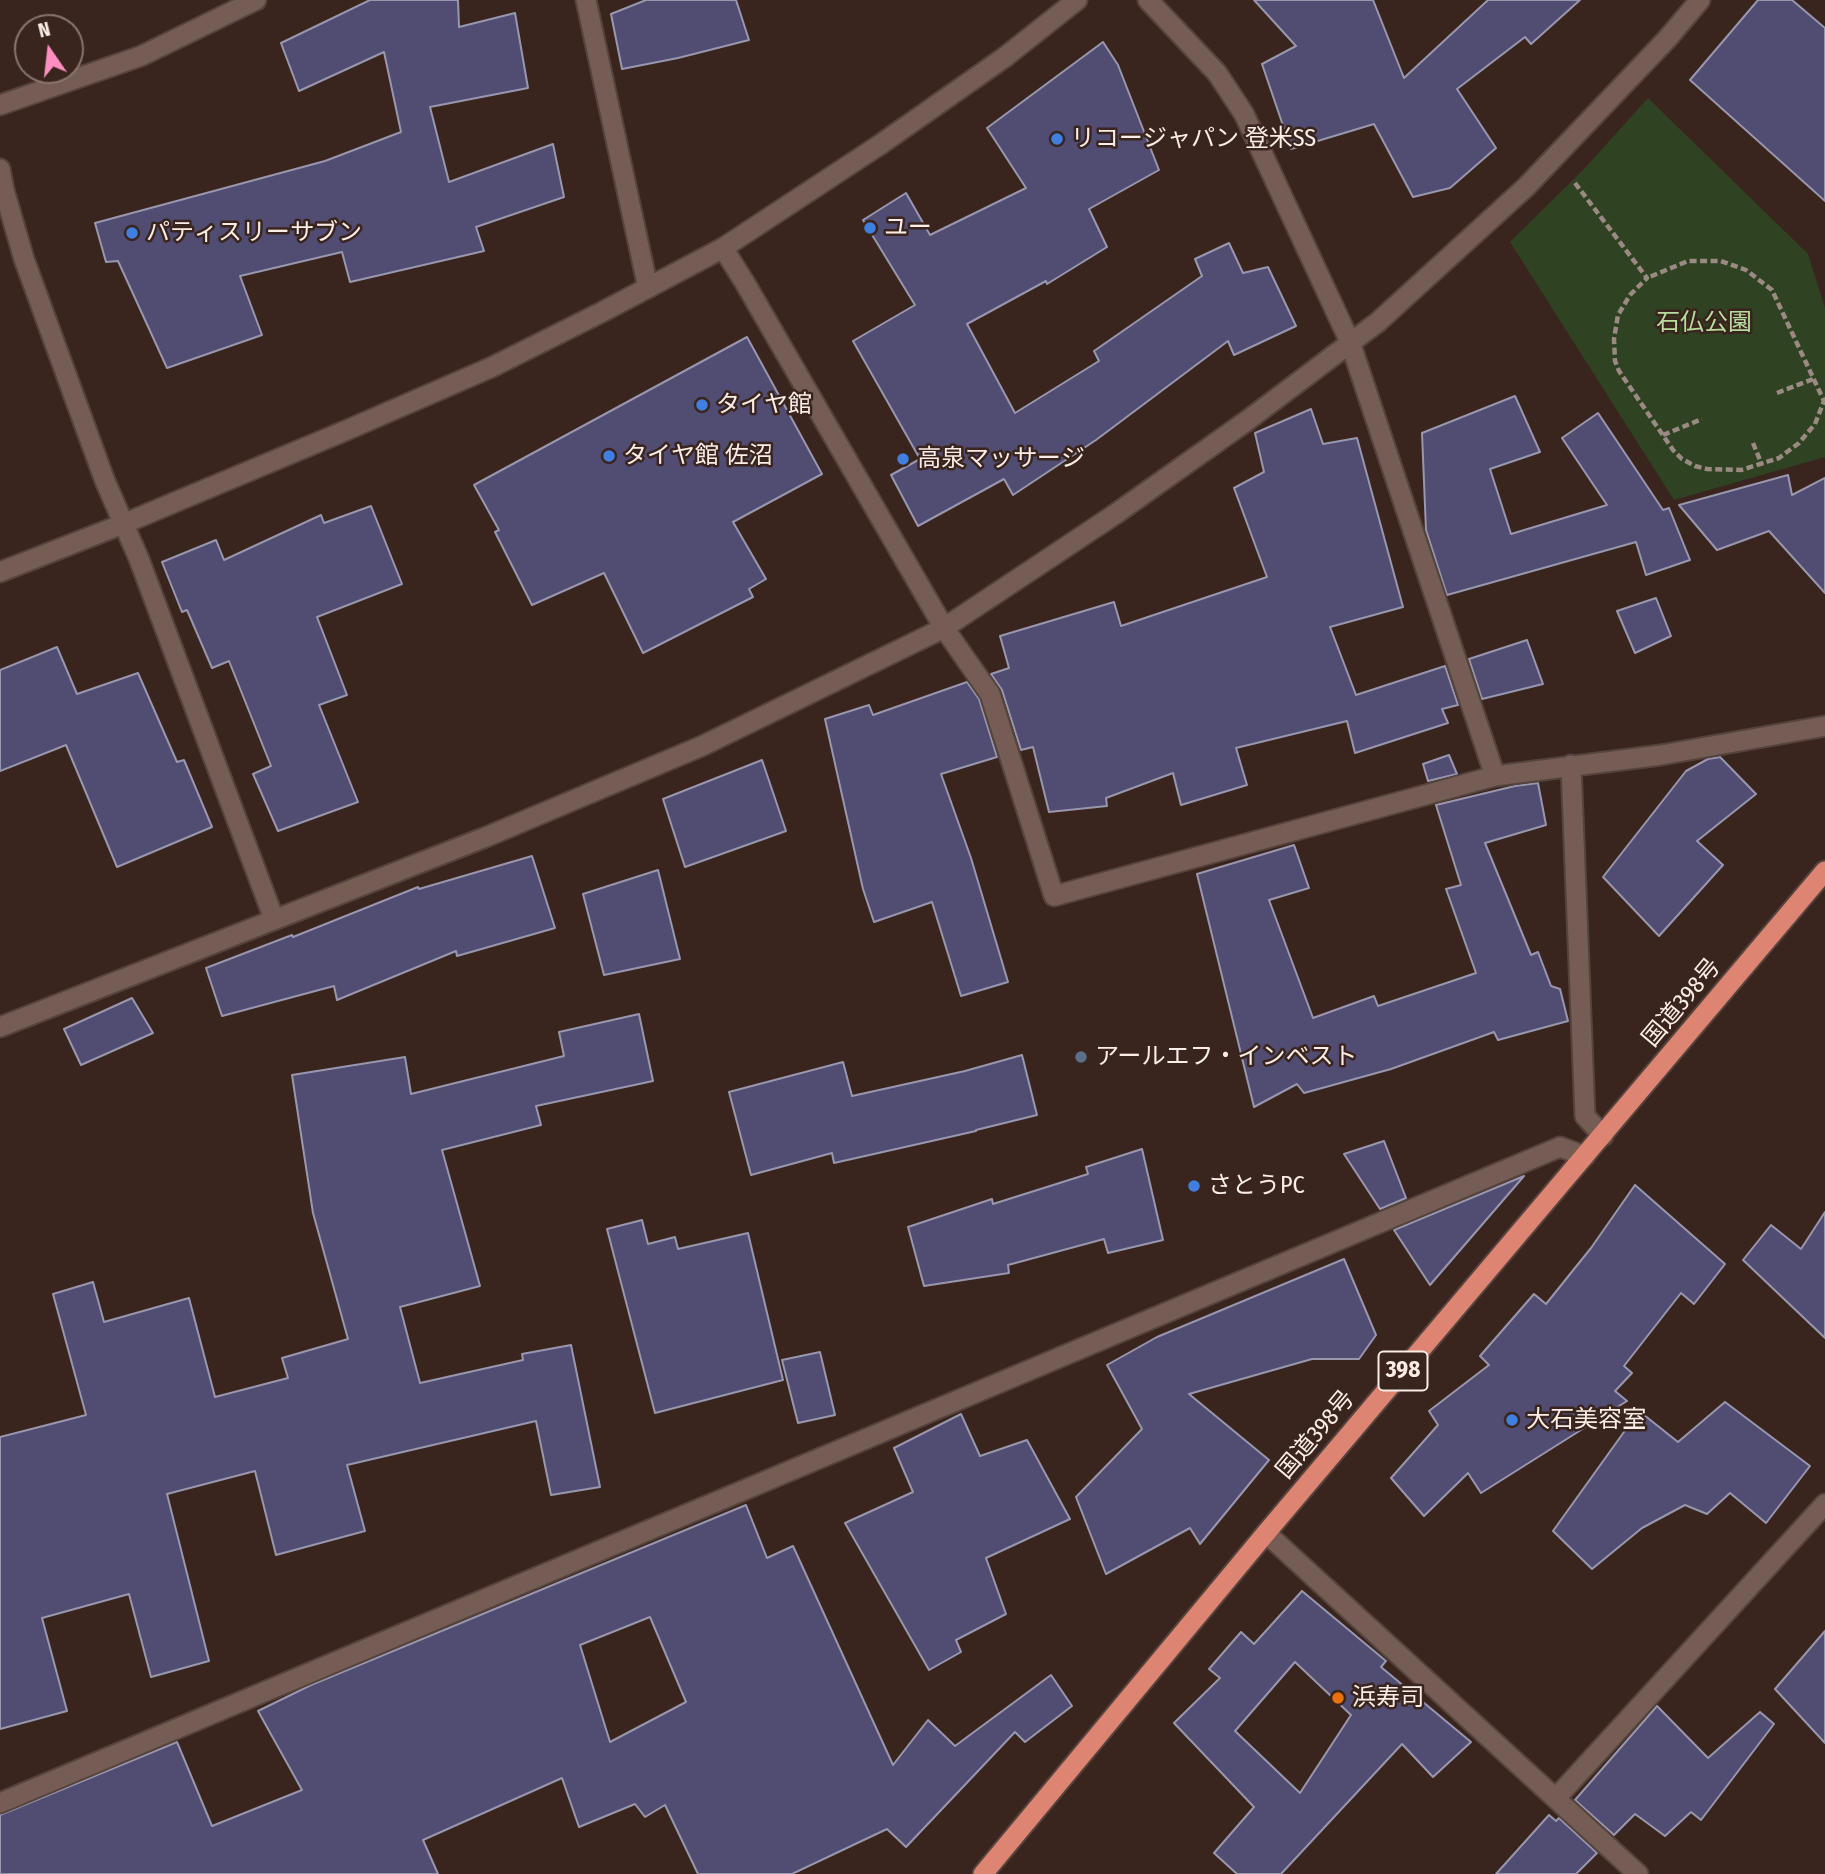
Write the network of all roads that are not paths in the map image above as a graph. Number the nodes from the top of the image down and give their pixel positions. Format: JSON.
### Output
{"nodes":[{"id":1,"x":256,"y":0,"type":"edge"},
{"id":2,"x":586,"y":0,"type":"edge"},
{"id":3,"x":1077,"y":0,"type":"edge"},
{"id":4,"x":1148,"y":0,"type":"edge"},
{"id":5,"x":1700,"y":0,"type":"edge"},
{"id":6,"x":0,"y":105,"type":"edge"},
{"id":7,"x":0,"y":169,"type":"edge"},
{"id":8,"x":723,"y":248,"type":"junction"},
{"id":9,"x":648,"y":288,"type":"junction"},
{"id":10,"x":1350,"y":342,"type":"junction"},
{"id":11,"x":123,"y":524,"type":"junction"},
{"id":12,"x":0,"y":572,"type":"edge"},
{"id":13,"x":944,"y":628,"type":"junction"},
{"id":14,"x":1825,"y":726,"type":"edge"},
{"id":15,"x":1571,"y":765,"type":"junction"},
{"id":16,"x":1495,"y":776,"type":"junction"},
{"id":17,"x":1825,"y":871,"type":"edge"},
{"id":18,"x":274,"y":919,"type":"junction"},
{"id":19,"x":0,"y":1027,"type":"edge"},
{"id":20,"x":1603,"y":1136,"type":"junction"},
{"id":21,"x":1585,"y":1156,"type":"junction"},
{"id":22,"x":1825,"y":1503,"type":"edge"},
{"id":23,"x":1266,"y":1533,"type":"junction"},
{"id":24,"x":1557,"y":1797,"type":"junction"},
{"id":25,"x":0,"y":1802,"type":"edge"},
{"id":26,"x":983,"y":1874,"type":"edge"},
{"id":27,"x":1638,"y":1874,"type":"edge"}],
"edges":[{"from":1,"to":6,"type":"street"},
{"from":2,"to":9,"type":"street"},
{"from":3,"to":8,"type":"street"},
{"from":4,"to":10,"type":"street"},
{"from":5,"to":10,"type":"street"},
{"from":7,"to":11,"type":"street"},
{"from":8,"to":9,"type":"street"},
{"from":8,"to":13,"type":"street"},
{"from":9,"to":11,"type":"street"},
{"from":10,"to":13,"type":"street"},
{"from":10,"to":16,"type":"street"},
{"from":11,"to":12,"type":"street"},
{"from":11,"to":18,"type":"street"},
{"from":13,"to":16,"type":"street"},
{"from":13,"to":18,"type":"street"},
{"from":14,"to":15,"type":"street"},
{"from":15,"to":16,"type":"street"},
{"from":15,"to":20,"type":"street"},
{"from":17,"to":20,"type":"highway","name":"国道398号","number":"398"},
{"from":18,"to":19,"type":"street"},
{"from":20,"to":21,"type":"highway","name":"国道398号","number":"398"},
{"from":21,"to":23,"type":"highway","name":"国道398号","number":"398"},
{"from":21,"to":25,"type":"street"},
{"from":22,"to":24,"type":"street"},
{"from":23,"to":24,"type":"street"},
{"from":23,"to":26,"type":"highway","name":"国道398号","number":"398"},
{"from":24,"to":27,"type":"street"}]}
